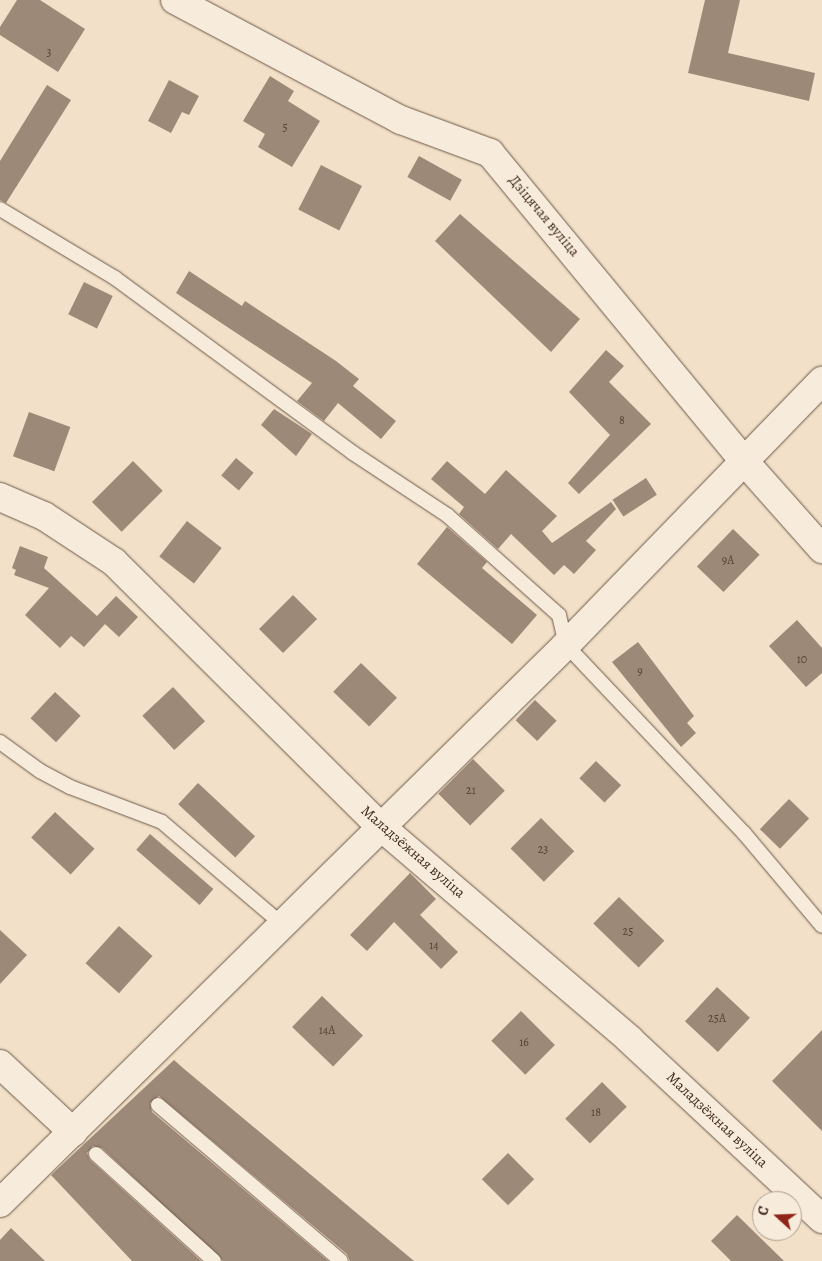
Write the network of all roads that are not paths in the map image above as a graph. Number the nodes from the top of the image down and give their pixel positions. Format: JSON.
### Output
{"nodes":[{"id":1,"x":175,"y":0,"type":"edge"},
{"id":2,"x":0,"y":209,"type":"edge"},
{"id":3,"x":822,"y":381,"type":"edge"},
{"id":4,"x":744,"y":461,"type":"junction"},
{"id":5,"x":0,"y":497,"type":"edge"},
{"id":6,"x":822,"y":549,"type":"edge"},
{"id":7,"x":566,"y":646,"type":"junction"},
{"id":8,"x":0,"y":742,"type":"edge"},
{"id":9,"x":380,"y":826,"type":"junction"},
{"id":10,"x":284,"y":926,"type":"junction"},
{"id":11,"x":822,"y":926,"type":"edge"},
{"id":12,"x":0,"y":1064,"type":"edge"},
{"id":13,"x":158,"y":1105,"type":"dead end"},
{"id":14,"x":74,"y":1132,"type":"junction"},
{"id":15,"x":96,"y":1154,"type":"dead end"},
{"id":16,"x":0,"y":1202,"type":"edge"},
{"id":17,"x":822,"y":1218,"type":"edge"},
{"id":18,"x":214,"y":1261,"type":"edge"},
{"id":19,"x":342,"y":1261,"type":"edge"}],
"edges":[{"from":1,"to":4,"type":"street","name":"Дзіцячая вуліца"},
{"from":2,"to":7,"type":"lane"},
{"from":3,"to":4,"type":"street"},
{"from":4,"to":6,"type":"street","name":"Дзіцячая вуліца"},
{"from":4,"to":7,"type":"street"},
{"from":5,"to":9,"type":"street","name":"Маладзёжная вуліца"},
{"from":7,"to":9,"type":"street"},
{"from":7,"to":11,"type":"lane"},
{"from":8,"to":10,"type":"lane"},
{"from":9,"to":10,"type":"street"},
{"from":9,"to":17,"type":"street","name":"Маладзёжная вуліца"},
{"from":10,"to":14,"type":"street"},
{"from":12,"to":14,"type":"street"},
{"from":13,"to":19,"type":"lane"},
{"from":14,"to":16,"type":"street"},
{"from":15,"to":18,"type":"lane"}]}
